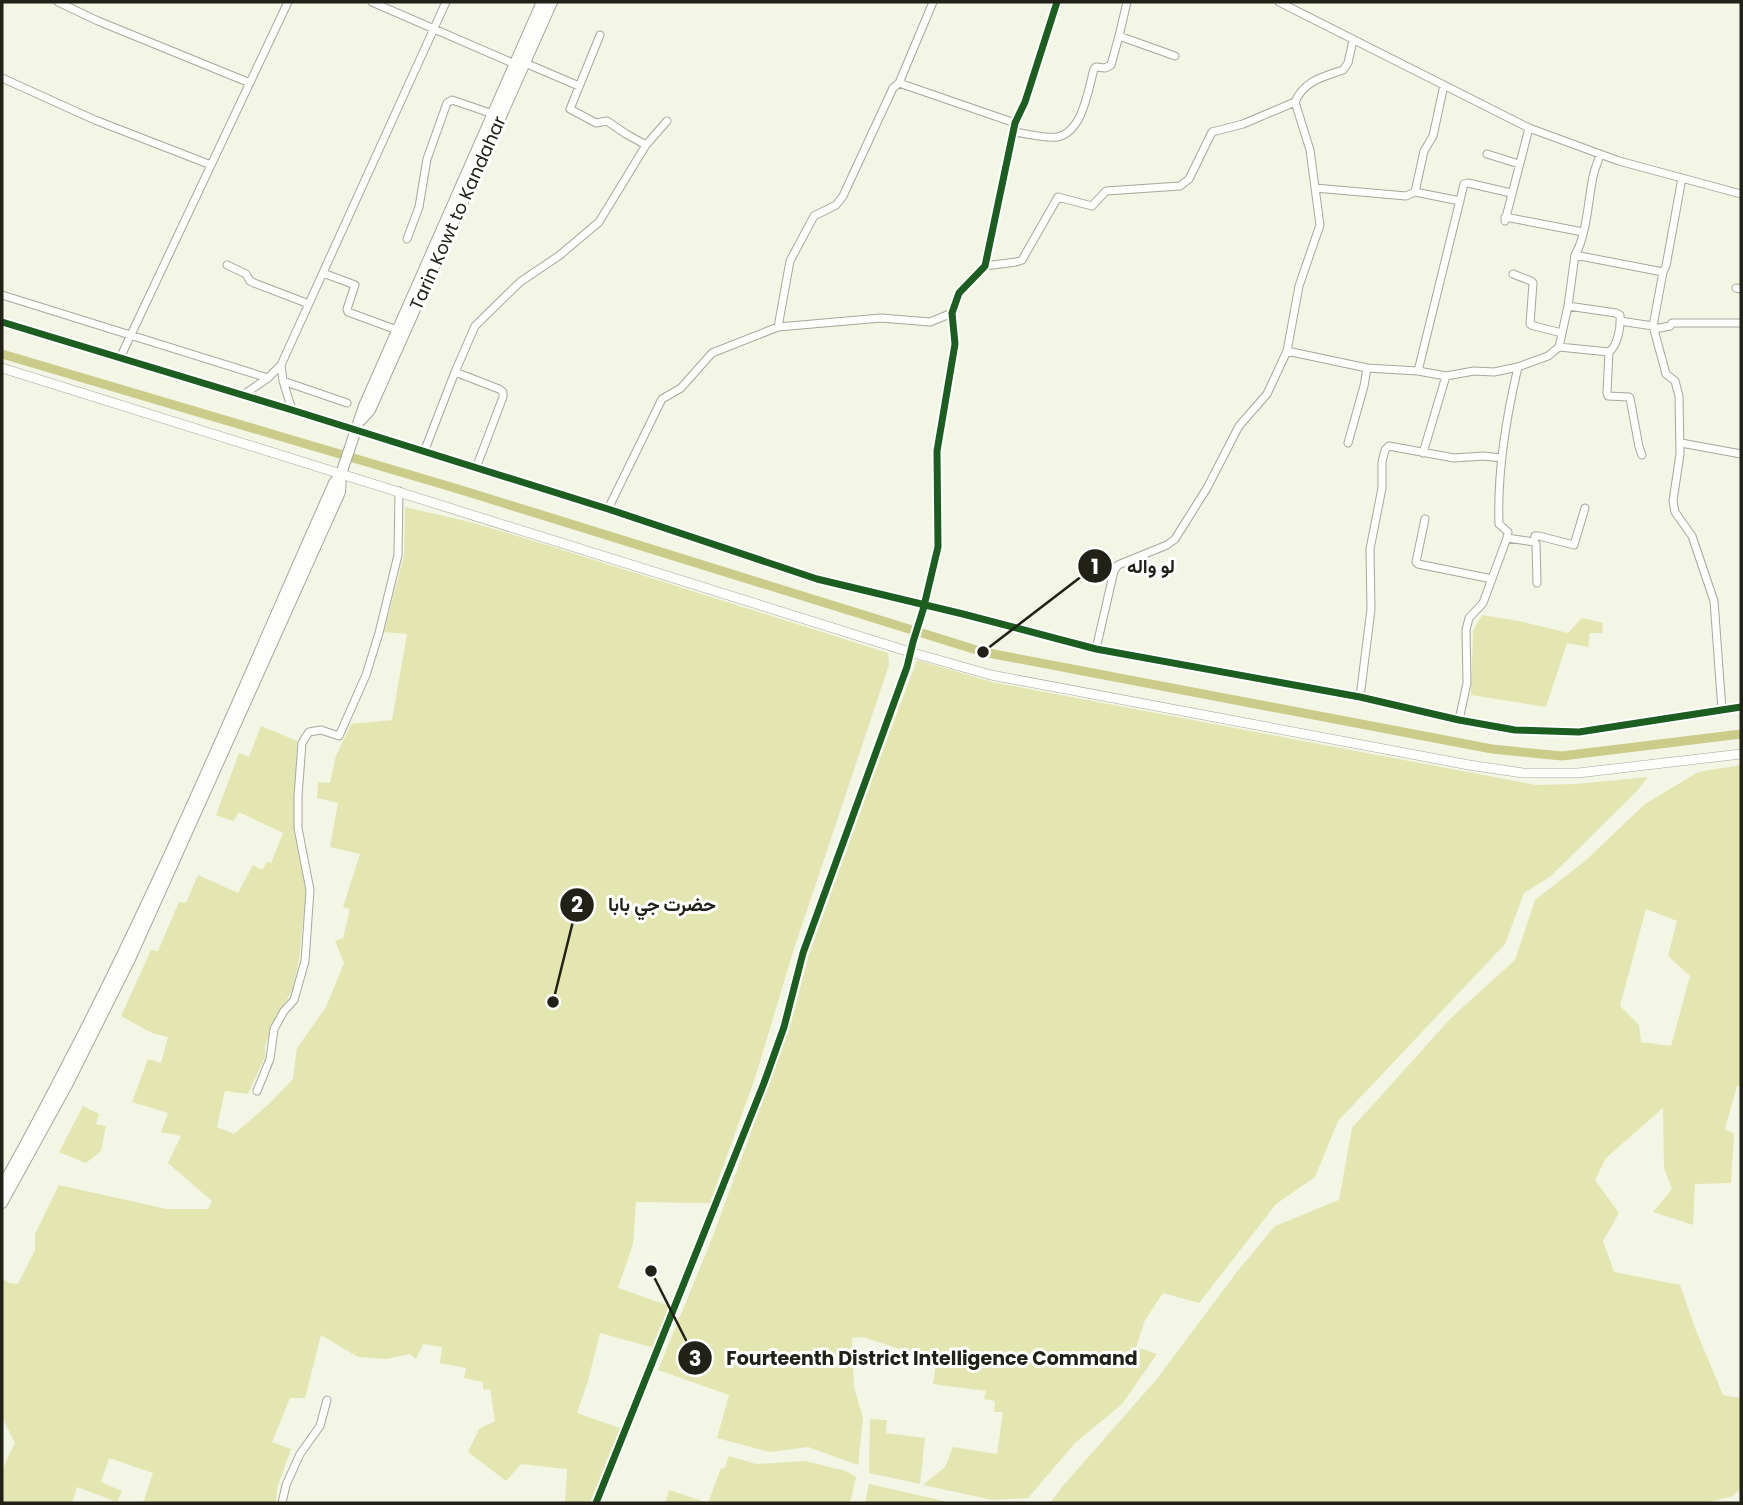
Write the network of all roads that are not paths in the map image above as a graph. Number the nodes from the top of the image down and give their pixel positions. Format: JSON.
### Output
{"nodes":[{"id":1,"x":58,"y":2,"type":"edge"},
{"id":2,"x":288,"y":2,"type":"edge"},
{"id":3,"x":372,"y":2,"type":"edge"},
{"id":4,"x":446,"y":2,"type":"edge"},
{"id":5,"x":542,"y":2,"type":"edge"},
{"id":6,"x":552,"y":2,"type":"edge"},
{"id":7,"x":933,"y":2,"type":"edge"},
{"id":8,"x":1058,"y":2,"type":"edge"},
{"id":9,"x":1127,"y":2,"type":"edge"},
{"id":10,"x":1279,"y":2,"type":"edge"},
{"id":11,"x":434,"y":29,"type":"junction"},
{"id":12,"x":600,"y":36,"type":"dead end"},
{"id":13,"x":1119,"y":36,"type":"junction"},
{"id":14,"x":1353,"y":40,"type":"junction"},
{"id":15,"x":1175,"y":56,"type":"dead end"},
{"id":16,"x":520,"y":64,"type":"junction"},
{"id":17,"x":2,"y":78,"type":"edge"},
{"id":18,"x":899,"y":82,"type":"junction"},
{"id":19,"x":250,"y":83,"type":"junction"},
{"id":20,"x":1444,"y":85,"type":"junction"},
{"id":21,"x":579,"y":86,"type":"junction"},
{"id":22,"x":1295,"y":102,"type":"junction"},
{"id":23,"x":493,"y":114,"type":"junction"},
{"id":24,"x":667,"y":121,"type":"dead end"},
{"id":25,"x":1015,"y":123,"type":"junction"},
{"id":26,"x":1529,"y":128,"type":"junction"},
{"id":27,"x":1013,"y":132,"type":"junction"},
{"id":28,"x":646,"y":145,"type":"junction"},
{"id":29,"x":1487,"y":154,"type":"dead end"},
{"id":30,"x":1600,"y":155,"type":"junction"},
{"id":31,"x":1519,"y":164,"type":"junction"},
{"id":32,"x":211,"y":165,"type":"junction"},
{"id":33,"x":1682,"y":178,"type":"junction"},
{"id":34,"x":1315,"y":188,"type":"junction"},
{"id":35,"x":1415,"y":192,"type":"junction"},
{"id":36,"x":1511,"y":192,"type":"junction"},
{"id":37,"x":1741,"y":194,"type":"edge"},
{"id":38,"x":1460,"y":201,"type":"junction"},
{"id":39,"x":1583,"y":232,"type":"junction"},
{"id":40,"x":407,"y":239,"type":"dead end"},
{"id":41,"x":1575,"y":255,"type":"junction"},
{"id":42,"x":227,"y":265,"type":"dead end"},
{"id":43,"x":985,"y":266,"type":"junction"},
{"id":44,"x":1663,"y":272,"type":"junction"},
{"id":45,"x":323,"y":273,"type":"junction"},
{"id":46,"x":1513,"y":274,"type":"dead end"},
{"id":47,"x":2,"y":295,"type":"edge"},
{"id":48,"x":309,"y":304,"type":"junction"},
{"id":49,"x":1568,"y":306,"type":"junction"},
{"id":50,"x":952,"y":313,"type":"junction"},
{"id":51,"x":1620,"y":321,"type":"junction"},
{"id":52,"x":2,"y":322,"type":"edge"},
{"id":53,"x":1741,"y":323,"type":"edge"},
{"id":54,"x":778,"y":327,"type":"junction"},
{"id":55,"x":1654,"y":327,"type":"junction"},
{"id":56,"x":397,"y":330,"type":"junction"},
{"id":57,"x":1562,"y":333,"type":"junction"},
{"id":58,"x":131,"y":335,"type":"junction"},
{"id":59,"x":1559,"y":347,"type":"junction"},
{"id":60,"x":1287,"y":351,"type":"junction"},
{"id":61,"x":1609,"y":352,"type":"junction"},
{"id":62,"x":120,"y":358,"type":"junction"},
{"id":63,"x":281,"y":365,"type":"junction"},
{"id":64,"x":1518,"y":367,"type":"junction"},
{"id":65,"x":2,"y":368,"type":"edge"},
{"id":66,"x":1367,"y":368,"type":"junction"},
{"id":67,"x":1418,"y":371,"type":"junction"},
{"id":68,"x":455,"y":372,"type":"junction"},
{"id":69,"x":1446,"y":376,"type":"junction"},
{"id":70,"x":268,"y":378,"type":"junction"},
{"id":71,"x":283,"y":380,"type":"junction"},
{"id":72,"x":243,"y":395,"type":"junction"},
{"id":73,"x":347,"y":403,"type":"dead end"},
{"id":74,"x":292,"y":410,"type":"junction"},
{"id":75,"x":355,"y":431,"type":"junction"},
{"id":76,"x":1348,"y":443,"type":"dead end"},
{"id":77,"x":1681,"y":443,"type":"junction"},
{"id":78,"x":424,"y":452,"type":"junction"},
{"id":79,"x":1423,"y":453,"type":"junction"},
{"id":80,"x":1741,"y":454,"type":"edge"},
{"id":81,"x":1642,"y":455,"type":"dead end"},
{"id":82,"x":1502,"y":458,"type":"junction"},
{"id":83,"x":476,"y":468,"type":"junction"},
{"id":84,"x":342,"y":469,"type":"junction"},
{"id":85,"x":399,"y":491,"type":"junction"},
{"id":86,"x":1585,"y":508,"type":"dead end"},
{"id":87,"x":608,"y":509,"type":"junction"},
{"id":88,"x":1425,"y":519,"type":"dead end"},
{"id":89,"x":1507,"y":538,"type":"junction"},
{"id":90,"x":1534,"y":542,"type":"junction"},
{"id":91,"x":1492,"y":579,"type":"junction"},
{"id":92,"x":1536,"y":583,"type":"dead end"},
{"id":93,"x":924,"y":608,"type":"junction"},
{"id":94,"x":911,"y":647,"type":"junction"},
{"id":95,"x":1096,"y":649,"type":"junction"},
{"id":96,"x":1360,"y":697,"type":"junction"},
{"id":97,"x":1741,"y":707,"type":"edge"},
{"id":98,"x":1722,"y":710,"type":"junction"},
{"id":99,"x":1459,"y":720,"type":"junction"},
{"id":100,"x":1741,"y":754,"type":"edge"},
{"id":101,"x":66,"y":1077,"type":"junction"},
{"id":102,"x":257,"y":1091,"type":"dead end"},
{"id":103,"x":2,"y":1186,"type":"edge"},
{"id":104,"x":2,"y":1203,"type":"edge"},
{"id":105,"x":327,"y":1400,"type":"dead end"},
{"id":106,"x":282,"y":1503,"type":"edge"},
{"id":107,"x":596,"y":1503,"type":"edge"}],
"edges":[{"from":1,"to":19,"type":"street"},
{"from":2,"to":19,"type":"street"},
{"from":3,"to":11,"type":"street"},
{"from":4,"to":11,"type":"street"},
{"from":5,"to":16,"type":"main road","name":"Tarin Kowt to Kandahar"},
{"from":6,"to":16,"type":"main road","name":"Tarin Kowt to Kandahar"},
{"from":7,"to":18,"type":"street"},
{"from":8,"to":25,"type":"street"},
{"from":9,"to":13,"type":"street"},
{"from":10,"to":14,"type":"street"},
{"from":11,"to":16,"type":"street"},
{"from":11,"to":45,"type":"street"},
{"from":12,"to":21,"type":"street"},
{"from":13,"to":15,"type":"street"},
{"from":13,"to":27,"type":"street"},
{"from":14,"to":20,"type":"street"},
{"from":14,"to":22,"type":"street"},
{"from":16,"to":21,"type":"street"},
{"from":16,"to":23,"type":"main road","name":"Tarin Kowt to Kandahar"},
{"from":16,"to":75,"type":"main road","name":"Tarin Kowt to Kandahar"},
{"from":17,"to":32,"type":"street"},
{"from":18,"to":25,"type":"street"},
{"from":18,"to":54,"type":"street"},
{"from":19,"to":32,"type":"street"},
{"from":20,"to":26,"type":"street"},
{"from":20,"to":35,"type":"street"},
{"from":21,"to":28,"type":"street"},
{"from":22,"to":34,"type":"street"},
{"from":22,"to":43,"type":"street"},
{"from":23,"to":40,"type":"street"},
{"from":23,"to":56,"type":"main road","name":"Tarin Kowt to Kandahar"},
{"from":24,"to":28,"type":"street"},
{"from":25,"to":27,"type":"street"},
{"from":26,"to":30,"type":"street"},
{"from":26,"to":31,"type":"street"},
{"from":27,"to":43,"type":"street"},
{"from":28,"to":68,"type":"street"},
{"from":29,"to":31,"type":"street"},
{"from":30,"to":33,"type":"street"},
{"from":30,"to":39,"type":"street"},
{"from":31,"to":36,"type":"street"},
{"from":32,"to":58,"type":"street"},
{"from":33,"to":37,"type":"street"},
{"from":33,"to":44,"type":"street"},
{"from":34,"to":35,"type":"street"},
{"from":34,"to":60,"type":"street"},
{"from":35,"to":38,"type":"street"},
{"from":36,"to":38,"type":"street"},
{"from":36,"to":39,"type":"street"},
{"from":38,"to":67,"type":"street"},
{"from":39,"to":41,"type":"street"},
{"from":41,"to":44,"type":"street"},
{"from":41,"to":49,"type":"street"},
{"from":42,"to":48,"type":"street"},
{"from":43,"to":50,"type":"street"},
{"from":44,"to":55,"type":"street"},
{"from":45,"to":48,"type":"street"},
{"from":45,"to":56,"type":"street"},
{"from":46,"to":57,"type":"street"},
{"from":47,"to":58,"type":"street"},
{"from":48,"to":63,"type":"street"},
{"from":49,"to":51,"type":"street"},
{"from":49,"to":57,"type":"street"},
{"from":50,"to":54,"type":"street"},
{"from":50,"to":93,"type":"street"},
{"from":51,"to":55,"type":"street"},
{"from":51,"to":61,"type":"street"},
{"from":52,"to":62,"type":"street"},
{"from":53,"to":55,"type":"street"},
{"from":54,"to":87,"type":"street"},
{"from":55,"to":77,"type":"street"},
{"from":56,"to":75,"type":"main road","name":"Tarin Kowt to Kandahar"},
{"from":57,"to":59,"type":"street"},
{"from":58,"to":62,"type":"street"},
{"from":58,"to":70,"type":"street"},
{"from":59,"to":61,"type":"street"},
{"from":59,"to":64,"type":"street"},
{"from":60,"to":66,"type":"street"},
{"from":60,"to":95,"type":"street"},
{"from":61,"to":81,"type":"street"},
{"from":62,"to":72,"type":"street"},
{"from":63,"to":70,"type":"street"},
{"from":63,"to":71,"type":"street"},
{"from":64,"to":69,"type":"street"},
{"from":64,"to":82,"type":"street"},
{"from":65,"to":84,"type":"street"},
{"from":66,"to":67,"type":"street"},
{"from":66,"to":76,"type":"street"},
{"from":67,"to":69,"type":"street"},
{"from":68,"to":78,"type":"street"},
{"from":68,"to":83,"type":"street"},
{"from":69,"to":79,"type":"street"},
{"from":70,"to":72,"type":"street"},
{"from":71,"to":73,"type":"street"},
{"from":71,"to":74,"type":"street"},
{"from":72,"to":74,"type":"street"},
{"from":74,"to":75,"type":"street"},
{"from":75,"to":78,"type":"street"},
{"from":75,"to":84,"type":"main road"},
{"from":77,"to":80,"type":"street"},
{"from":77,"to":98,"type":"street"},
{"from":78,"to":83,"type":"street"},
{"from":79,"to":82,"type":"street"},
{"from":79,"to":96,"type":"street"},
{"from":82,"to":89,"type":"street"},
{"from":83,"to":87,"type":"street"},
{"from":84,"to":85,"type":"street"},
{"from":84,"to":101,"type":"main road"},
{"from":85,"to":94,"type":"street"},
{"from":85,"to":102,"type":"street"},
{"from":86,"to":90,"type":"street"},
{"from":87,"to":93,"type":"street"},
{"from":88,"to":91,"type":"street"},
{"from":89,"to":90,"type":"street"},
{"from":89,"to":91,"type":"street"},
{"from":90,"to":92,"type":"street"},
{"from":91,"to":99,"type":"street"},
{"from":93,"to":94,"type":"street"},
{"from":93,"to":95,"type":"street"},
{"from":94,"to":100,"type":"street"},
{"from":94,"to":107,"type":"street"},
{"from":95,"to":96,"type":"street"},
{"from":96,"to":99,"type":"street"},
{"from":97,"to":98,"type":"street"},
{"from":98,"to":99,"type":"street"},
{"from":101,"to":103,"type":"main road"},
{"from":101,"to":104,"type":"main road"},
{"from":105,"to":106,"type":"street"}]}
